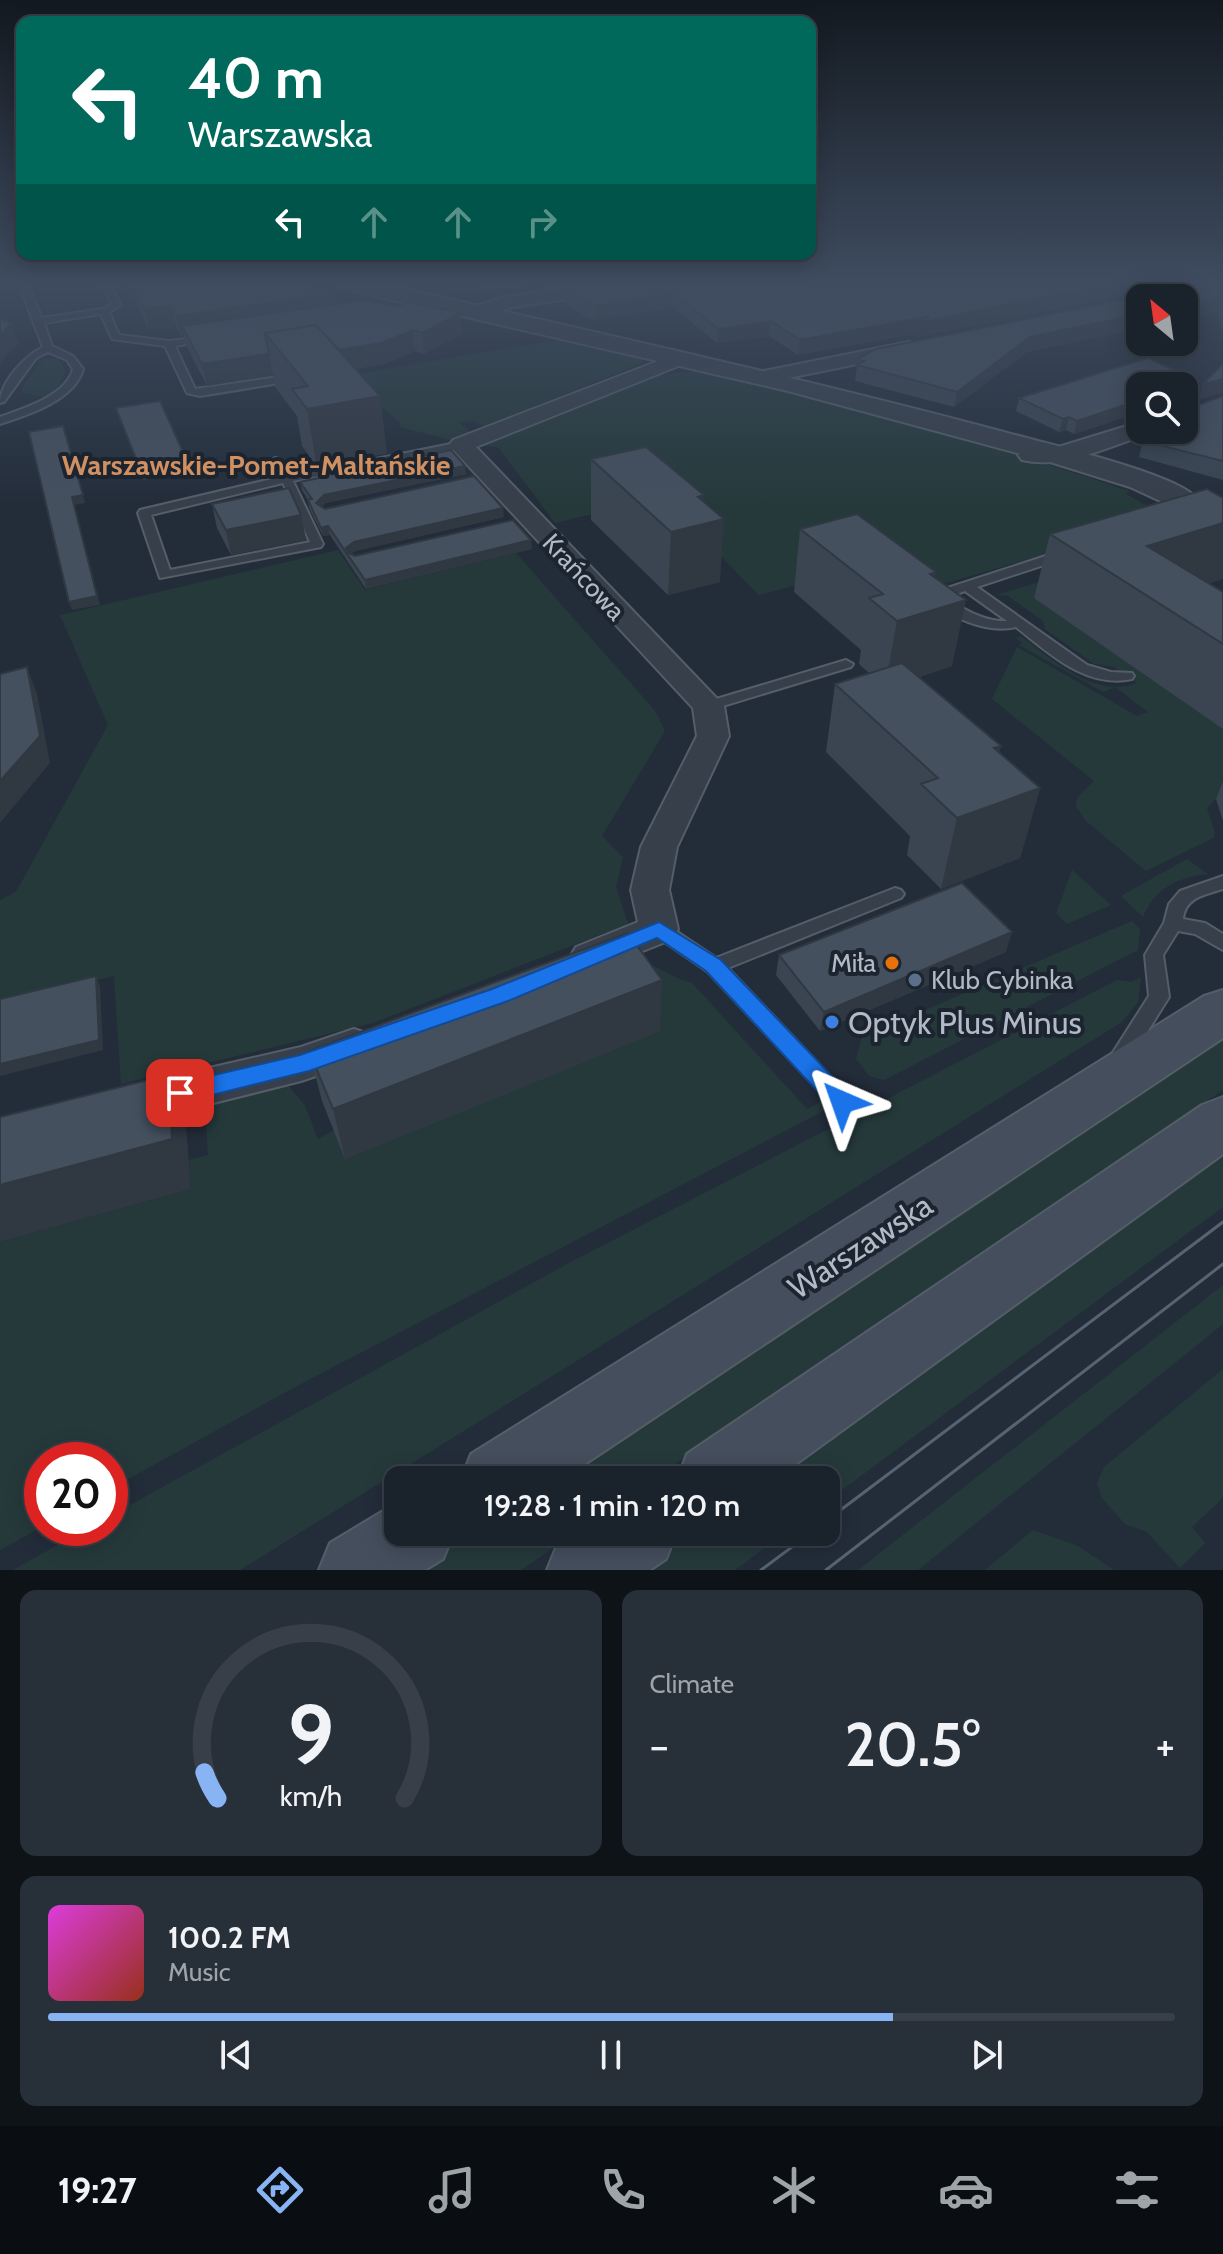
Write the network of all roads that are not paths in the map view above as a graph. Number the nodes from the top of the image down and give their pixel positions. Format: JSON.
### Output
{"nodes":[{"id":1,"x":32,"y":357,"type":"edge"},
{"id":2,"x":71,"y":357,"type":"edge"},
{"id":3,"x":175,"y":357,"type":"edge"},
{"id":4,"x":672,"y":357,"type":"edge"},
{"id":5,"x":860,"y":357,"type":"edge"},
{"id":6,"x":679,"y":359,"type":"junction"},
{"id":7,"x":304,"y":376,"type":"edge"},
{"id":8,"x":764,"y":377,"type":"junction"},
{"id":9,"x":0,"y":400,"type":"edge"},
{"id":10,"x":0,"y":411,"type":"edge"},
{"id":11,"x":13,"y":416,"type":"junction"},
{"id":12,"x":0,"y":421,"type":"edge"},
{"id":13,"x":1126,"y":433,"type":"edge"},
{"id":14,"x":461,"y":445,"type":"junction"},
{"id":15,"x":1043,"y":455,"type":"junction"},
{"id":16,"x":275,"y":461,"type":"dead end"},
{"id":17,"x":287,"y":479,"type":"junction"},
{"id":18,"x":1188,"y":504,"type":"edge"},
{"id":19,"x":1081,"y":548,"type":"edge"},
{"id":20,"x":967,"y":586,"type":"junction"},
{"id":21,"x":1018,"y":622,"type":"junction"},
{"id":22,"x":846,"y":664,"type":"dead end"},
{"id":23,"x":1127,"y":676,"type":"dead end"},
{"id":24,"x":708,"y":706,"type":"junction"},
{"id":25,"x":1223,"y":882,"type":"edge"},
{"id":26,"x":895,"y":894,"type":"dead end"},
{"id":27,"x":1173,"y":924,"type":"junction"},
{"id":28,"x":659,"y":929,"type":"junction"},
{"id":29,"x":1223,"y":943,"type":"edge"},
{"id":30,"x":714,"y":966,"type":"junction"},
{"id":31,"x":554,"y":972,"type":"edge"},
{"id":32,"x":1223,"y":1011,"type":"edge"},
{"id":33,"x":386,"y":1034,"type":"edge"},
{"id":34,"x":1098,"y":1092,"type":"junction"},
{"id":35,"x":842,"y":1102,"type":"dead end"},
{"id":36,"x":90,"y":1114,"type":"edge"},
{"id":37,"x":1223,"y":1122,"type":"edge"},
{"id":38,"x":519,"y":1466,"type":"edge"},
{"id":39,"x":733,"y":1466,"type":"edge"},
{"id":40,"x":394,"y":1546,"type":"edge"},
{"id":41,"x":619,"y":1546,"type":"edge"},
{"id":42,"x":357,"y":1570,"type":"edge"},
{"id":43,"x":585,"y":1570,"type":"edge"}],
"edges":[{"from":1,"to":9,"type":"lane"},
{"from":2,"to":11,"type":"lane"},
{"from":3,"to":7,"type":"lane"},
{"from":4,"to":6,"type":"street"},
{"from":5,"to":8,"type":"street"},
{"from":6,"to":8,"type":"street"},
{"from":6,"to":14,"type":"street"},
{"from":8,"to":15,"type":"street"},
{"from":10,"to":11,"type":"lane"},
{"from":11,"to":12,"type":"lane"},
{"from":13,"to":15,"type":"street"},
{"from":14,"to":17,"type":"lane"},
{"from":14,"to":24,"type":"street","name":"Krańcowa"},
{"from":15,"to":18,"type":"street"},
{"from":16,"to":17,"type":"lane"},
{"from":17,"to":17,"type":"lane"},
{"from":19,"to":20,"type":"lane"},
{"from":20,"to":21,"type":"lane"},
{"from":20,"to":21,"type":"lane"},
{"from":21,"to":23,"type":"lane"},
{"from":22,"to":24,"type":"lane"},
{"from":24,"to":28,"type":"street"},
{"from":25,"to":27,"type":"lane"},
{"from":26,"to":30,"type":"lane"},
{"from":27,"to":29,"type":"lane"},
{"from":27,"to":34,"type":"lane"},
{"from":28,"to":30,"type":"lane"},
{"from":28,"to":31,"type":"street"},
{"from":30,"to":35,"type":"lane"},
{"from":32,"to":34,"type":"main road","name":"Warszawska"},
{"from":33,"to":36,"type":"street"},
{"from":34,"to":38,"type":"main road","name":"Warszawska"},
{"from":37,"to":39,"type":"main road"},
{"from":40,"to":42,"type":"main road"},
{"from":41,"to":43,"type":"main road"}]}
